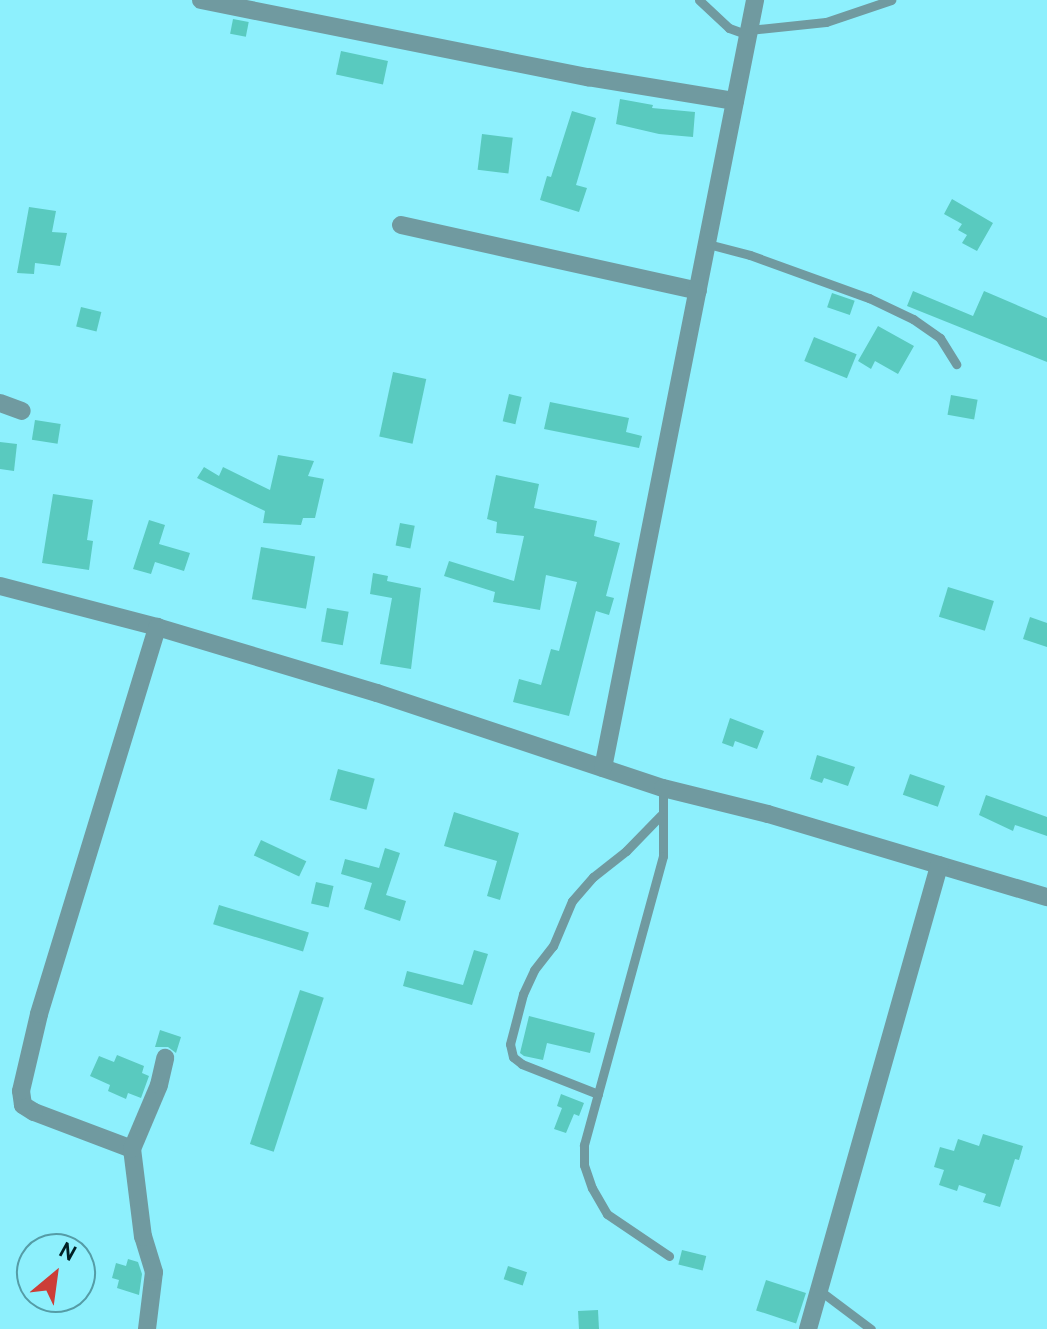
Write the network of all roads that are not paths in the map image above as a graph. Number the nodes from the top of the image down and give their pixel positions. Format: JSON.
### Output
{"nodes":[{"id":1,"x":201,"y":0,"type":"edge"},
{"id":2,"x":699,"y":0,"type":"edge"},
{"id":3,"x":755,"y":0,"type":"edge"},
{"id":4,"x":891,"y":0,"type":"edge"},
{"id":5,"x":749,"y":32,"type":"junction"},
{"id":6,"x":735,"y":101,"type":"junction"},
{"id":7,"x":401,"y":225,"type":"dead end"},
{"id":8,"x":708,"y":244,"type":"junction"},
{"id":9,"x":698,"y":291,"type":"junction"},
{"id":10,"x":956,"y":364,"type":"dead end"},
{"id":11,"x":0,"y":403,"type":"edge"},
{"id":12,"x":22,"y":411,"type":"dead end"},
{"id":13,"x":2,"y":592,"type":"edge"},
{"id":14,"x":157,"y":627,"type":"junction"},
{"id":15,"x":603,"y":768,"type":"junction"},
{"id":16,"x":663,"y":788,"type":"junction"},
{"id":17,"x":660,"y":816,"type":"junction"},
{"id":18,"x":939,"y":865,"type":"junction"},
{"id":19,"x":1047,"y":897,"type":"edge"},
{"id":20,"x":165,"y":1058,"type":"dead end"},
{"id":21,"x":598,"y":1094,"type":"junction"},
{"id":22,"x":132,"y":1149,"type":"junction"},
{"id":23,"x":669,"y":1256,"type":"dead end"},
{"id":24,"x":819,"y":1290,"type":"junction"},
{"id":25,"x":147,"y":1329,"type":"edge"},
{"id":26,"x":808,"y":1329,"type":"edge"},
{"id":27,"x":871,"y":1329,"type":"edge"}],
"edges":[{"from":1,"to":6,"type":"street"},
{"from":2,"to":5,"type":"lane"},
{"from":3,"to":5,"type":"street"},
{"from":4,"to":5,"type":"lane"},
{"from":5,"to":6,"type":"street"},
{"from":6,"to":8,"type":"street"},
{"from":7,"to":9,"type":"street"},
{"from":8,"to":9,"type":"street"},
{"from":8,"to":10,"type":"lane"},
{"from":9,"to":15,"type":"street"},
{"from":11,"to":12,"type":"street"},
{"from":13,"to":14,"type":"street"},
{"from":14,"to":15,"type":"street"},
{"from":14,"to":22,"type":"street"},
{"from":15,"to":16,"type":"street"},
{"from":16,"to":17,"type":"lane"},
{"from":16,"to":18,"type":"street"},
{"from":17,"to":21,"type":"lane"},
{"from":17,"to":21,"type":"lane"},
{"from":18,"to":19,"type":"street"},
{"from":18,"to":24,"type":"street"},
{"from":20,"to":22,"type":"street"},
{"from":21,"to":23,"type":"lane"},
{"from":22,"to":25,"type":"street"},
{"from":24,"to":26,"type":"street"},
{"from":24,"to":27,"type":"lane"}]}
